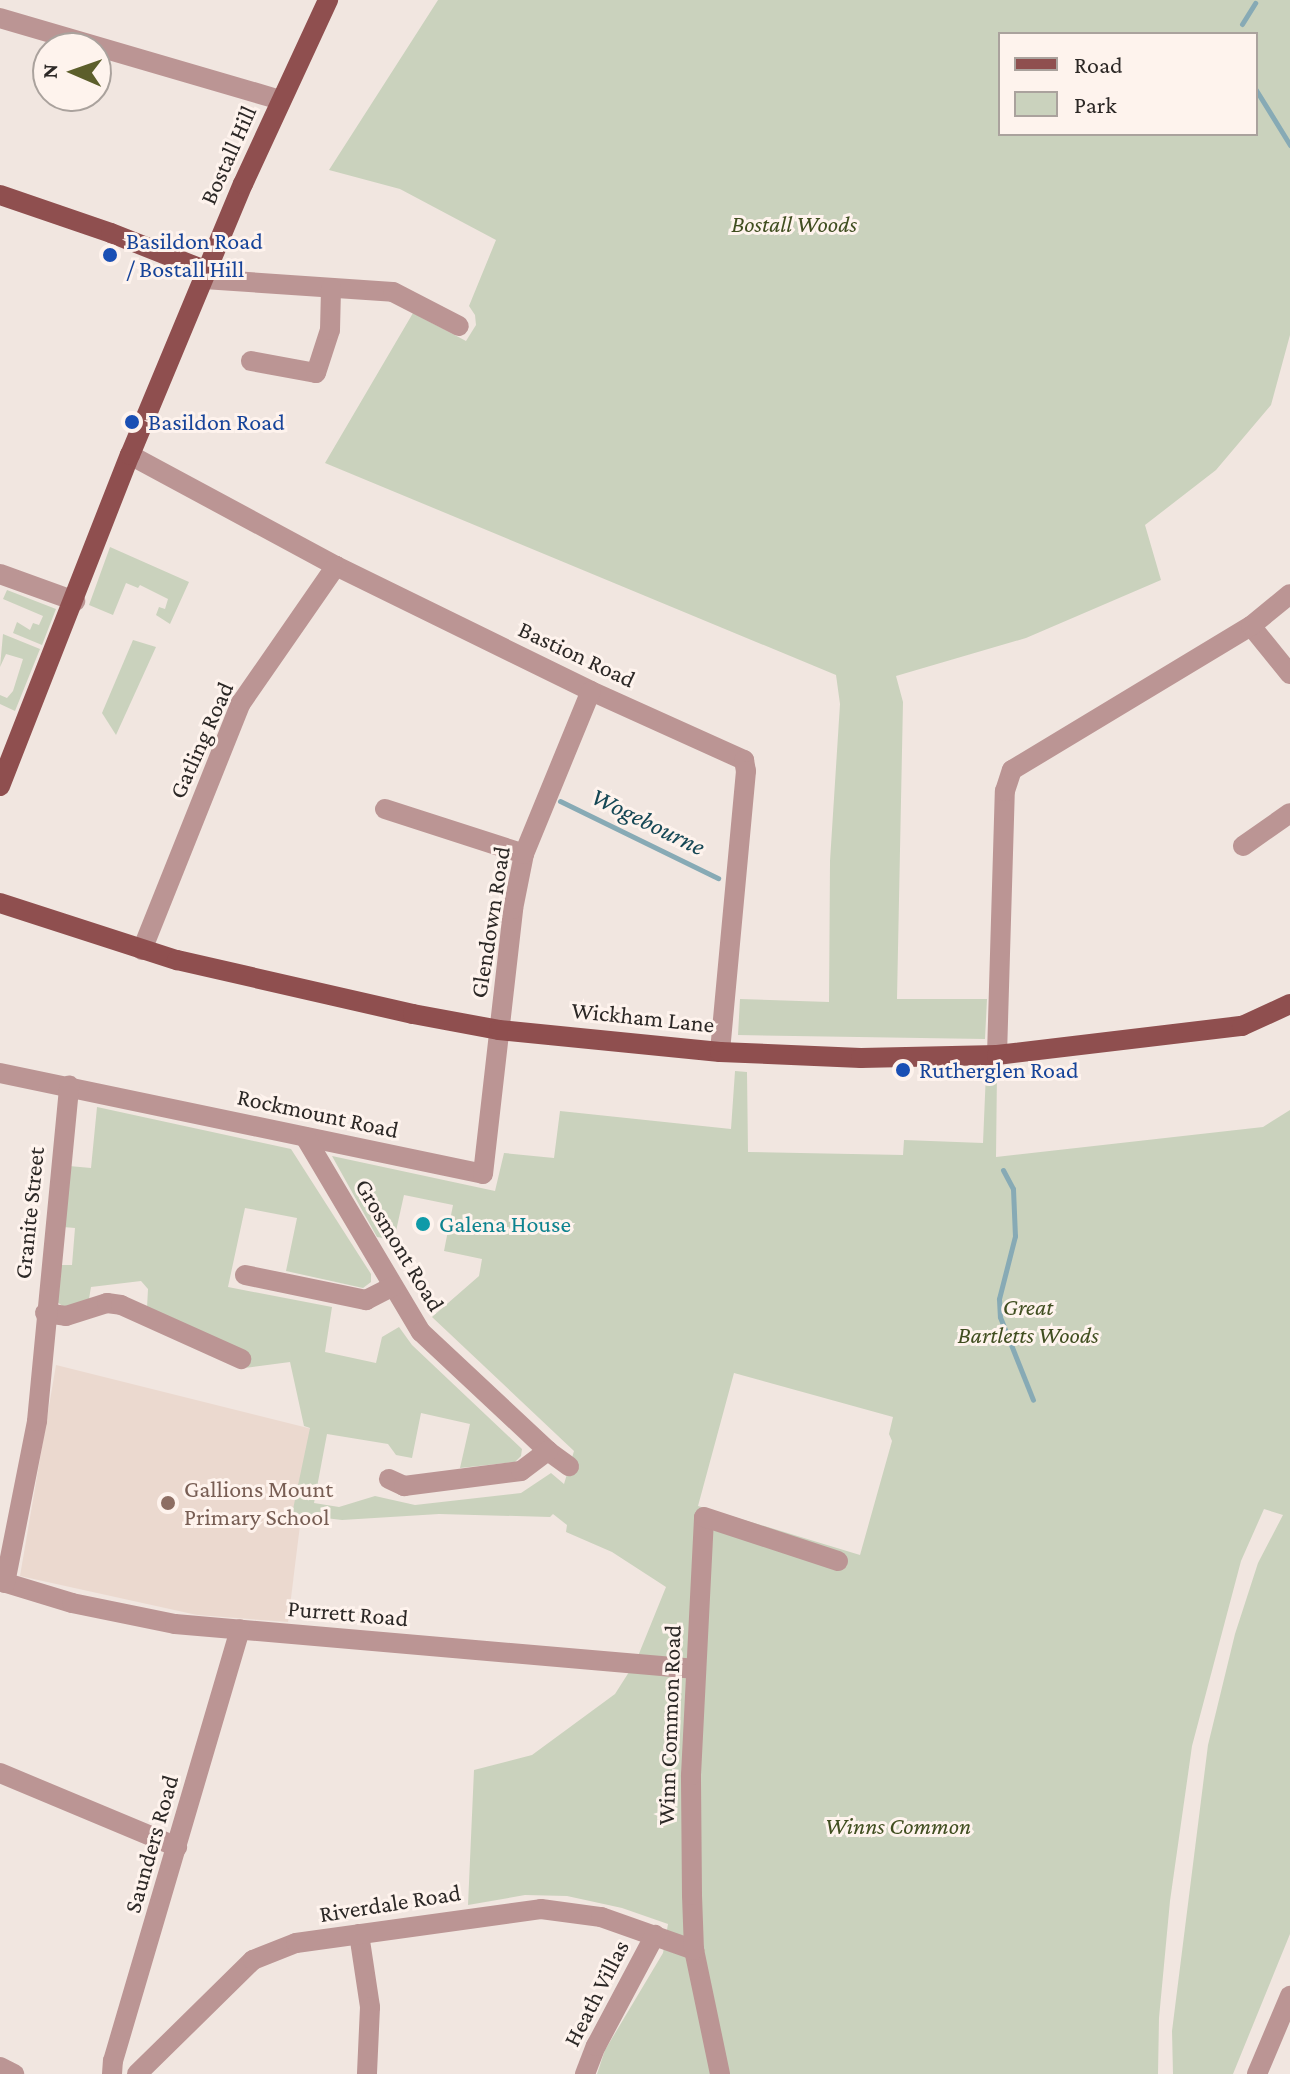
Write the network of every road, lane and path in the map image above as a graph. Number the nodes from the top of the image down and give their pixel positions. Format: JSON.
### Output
{"nodes":[{"id":1,"x":328,"y":0,"type":"edge"},
{"id":2,"x":0,"y":18,"type":"edge"},
{"id":3,"x":281,"y":100,"type":"junction"},
{"id":4,"x":0,"y":195,"type":"edge"},
{"id":5,"x":206,"y":275,"type":"junction"},
{"id":6,"x":331,"y":288,"type":"junction"},
{"id":7,"x":459,"y":326,"type":"dead end"},
{"id":8,"x":251,"y":361,"type":"dead end"},
{"id":9,"x":130,"y":455,"type":"junction"},
{"id":10,"x":336,"y":566,"type":"junction"},
{"id":11,"x":0,"y":574,"type":"edge"},
{"id":12,"x":1290,"y":594,"type":"edge"},
{"id":13,"x":75,"y":601,"type":"junction"},
{"id":14,"x":1251,"y":626,"type":"junction"},
{"id":15,"x":1290,"y":674,"type":"edge"},
{"id":16,"x":591,"y":691,"type":"junction"},
{"id":17,"x":0,"y":786,"type":"edge"},
{"id":18,"x":385,"y":809,"type":"dead end"},
{"id":19,"x":1290,"y":813,"type":"edge"},
{"id":20,"x":1243,"y":846,"type":"dead end"},
{"id":21,"x":524,"y":854,"type":"junction"},
{"id":22,"x":0,"y":903,"type":"edge"},
{"id":23,"x":142,"y":950,"type":"junction"},
{"id":24,"x":1290,"y":1004,"type":"edge"},
{"id":25,"x":499,"y":1030,"type":"junction"},
{"id":26,"x":720,"y":1052,"type":"junction"},
{"id":27,"x":997,"y":1055,"type":"junction"},
{"id":28,"x":0,"y":1073,"type":"edge"},
{"id":29,"x":69,"y":1086,"type":"junction"},
{"id":30,"x":305,"y":1137,"type":"junction"},
{"id":31,"x":245,"y":1275,"type":"dead end"},
{"id":32,"x":393,"y":1286,"type":"junction"},
{"id":33,"x":45,"y":1313,"type":"junction"},
{"id":34,"x":241,"y":1359,"type":"dead end"},
{"id":35,"x":548,"y":1451,"type":"junction"},
{"id":36,"x":569,"y":1466,"type":"dead end"},
{"id":37,"x":389,"y":1479,"type":"dead end"},
{"id":38,"x":838,"y":1561,"type":"dead end"},
{"id":39,"x":2,"y":1582,"type":"edge"},
{"id":40,"x":240,"y":1629,"type":"junction"},
{"id":41,"x":696,"y":1669,"type":"junction"},
{"id":42,"x":0,"y":1773,"type":"edge"},
{"id":43,"x":177,"y":1847,"type":"junction"},
{"id":44,"x":359,"y":1934,"type":"junction"},
{"id":45,"x":655,"y":1935,"type":"junction"},
{"id":46,"x":694,"y":1950,"type":"junction"},
{"id":47,"x":1290,"y":1996,"type":"edge"},
{"id":48,"x":0,"y":2067,"type":"edge"},
{"id":49,"x":14,"y":2074,"type":"edge"},
{"id":50,"x":112,"y":2074,"type":"edge"},
{"id":51,"x":137,"y":2074,"type":"edge"},
{"id":52,"x":367,"y":2074,"type":"edge"},
{"id":53,"x":585,"y":2074,"type":"edge"},
{"id":54,"x":720,"y":2074,"type":"edge"},
{"id":55,"x":1257,"y":2074,"type":"edge"}],
"edges":[{"from":1,"to":3,"type":"main road","name":"Bostall Hill"},
{"from":2,"to":3,"type":"street"},
{"from":3,"to":5,"type":"main road","name":"Bostall Hill"},
{"from":4,"to":5,"type":"main road"},
{"from":5,"to":6,"type":"street"},
{"from":5,"to":9,"type":"main road","name":"Bostall Hill"},
{"from":6,"to":7,"type":"street"},
{"from":6,"to":8,"type":"street"},
{"from":9,"to":10,"type":"street","name":"Bastion Road"},
{"from":9,"to":13,"type":"main road","name":"Bostall Hill"},
{"from":10,"to":16,"type":"street","name":"Bastion Road"},
{"from":10,"to":23,"type":"street","name":"Gatling Road"},
{"from":11,"to":13,"type":"street"},
{"from":12,"to":14,"type":"street"},
{"from":13,"to":17,"type":"main road","name":"Bostall Hill"},
{"from":14,"to":15,"type":"street"},
{"from":14,"to":27,"type":"street"},
{"from":16,"to":21,"type":"street","name":"Glendown Road"},
{"from":16,"to":26,"type":"street","name":"Bastion Road"},
{"from":18,"to":21,"type":"street"},
{"from":19,"to":20,"type":"street"},
{"from":21,"to":25,"type":"street","name":"Glendown Road"},
{"from":22,"to":23,"type":"main road","name":"Wickham Lane"},
{"from":23,"to":25,"type":"main road","name":"Wickham Lane"},
{"from":24,"to":27,"type":"main road","name":"Wickham Lane"},
{"from":25,"to":26,"type":"main road","name":"Wickham Lane"},
{"from":25,"to":30,"type":"street","name":"Rockmount Road"},
{"from":26,"to":27,"type":"main road","name":"Wickham Lane"},
{"from":28,"to":29,"type":"street","name":"Rockmount Road"},
{"from":29,"to":30,"type":"street","name":"Rockmount Road"},
{"from":29,"to":33,"type":"street","name":"Granite Street"},
{"from":30,"to":32,"type":"street","name":"Grosmont Road"},
{"from":31,"to":32,"type":"street"},
{"from":32,"to":35,"type":"street","name":"Grosmont Road"},
{"from":33,"to":34,"type":"street"},
{"from":33,"to":39,"type":"street","name":"Granite Street"},
{"from":35,"to":36,"type":"street","name":"Grosmont Road"},
{"from":35,"to":37,"type":"street"},
{"from":38,"to":41,"type":"street","name":"Winn Common Road"},
{"from":39,"to":40,"type":"street","name":"Purrett Road"},
{"from":40,"to":41,"type":"street","name":"Purrett Road"},
{"from":40,"to":43,"type":"street","name":"Saunders Road"},
{"from":41,"to":46,"type":"street","name":"Winn Common Road"},
{"from":42,"to":43,"type":"street"},
{"from":43,"to":50,"type":"street","name":"Saunders Road"},
{"from":44,"to":45,"type":"street","name":"Riverdale Road"},
{"from":44,"to":51,"type":"street","name":"Riverdale Road"},
{"from":44,"to":52,"type":"street"},
{"from":45,"to":46,"type":"street","name":"Riverdale Road"},
{"from":45,"to":53,"type":"street","name":"Heath Villas"},
{"from":46,"to":54,"type":"street","name":"Winn Common Road"},
{"from":47,"to":55,"type":"street"},
{"from":48,"to":49,"type":"street"}]}
